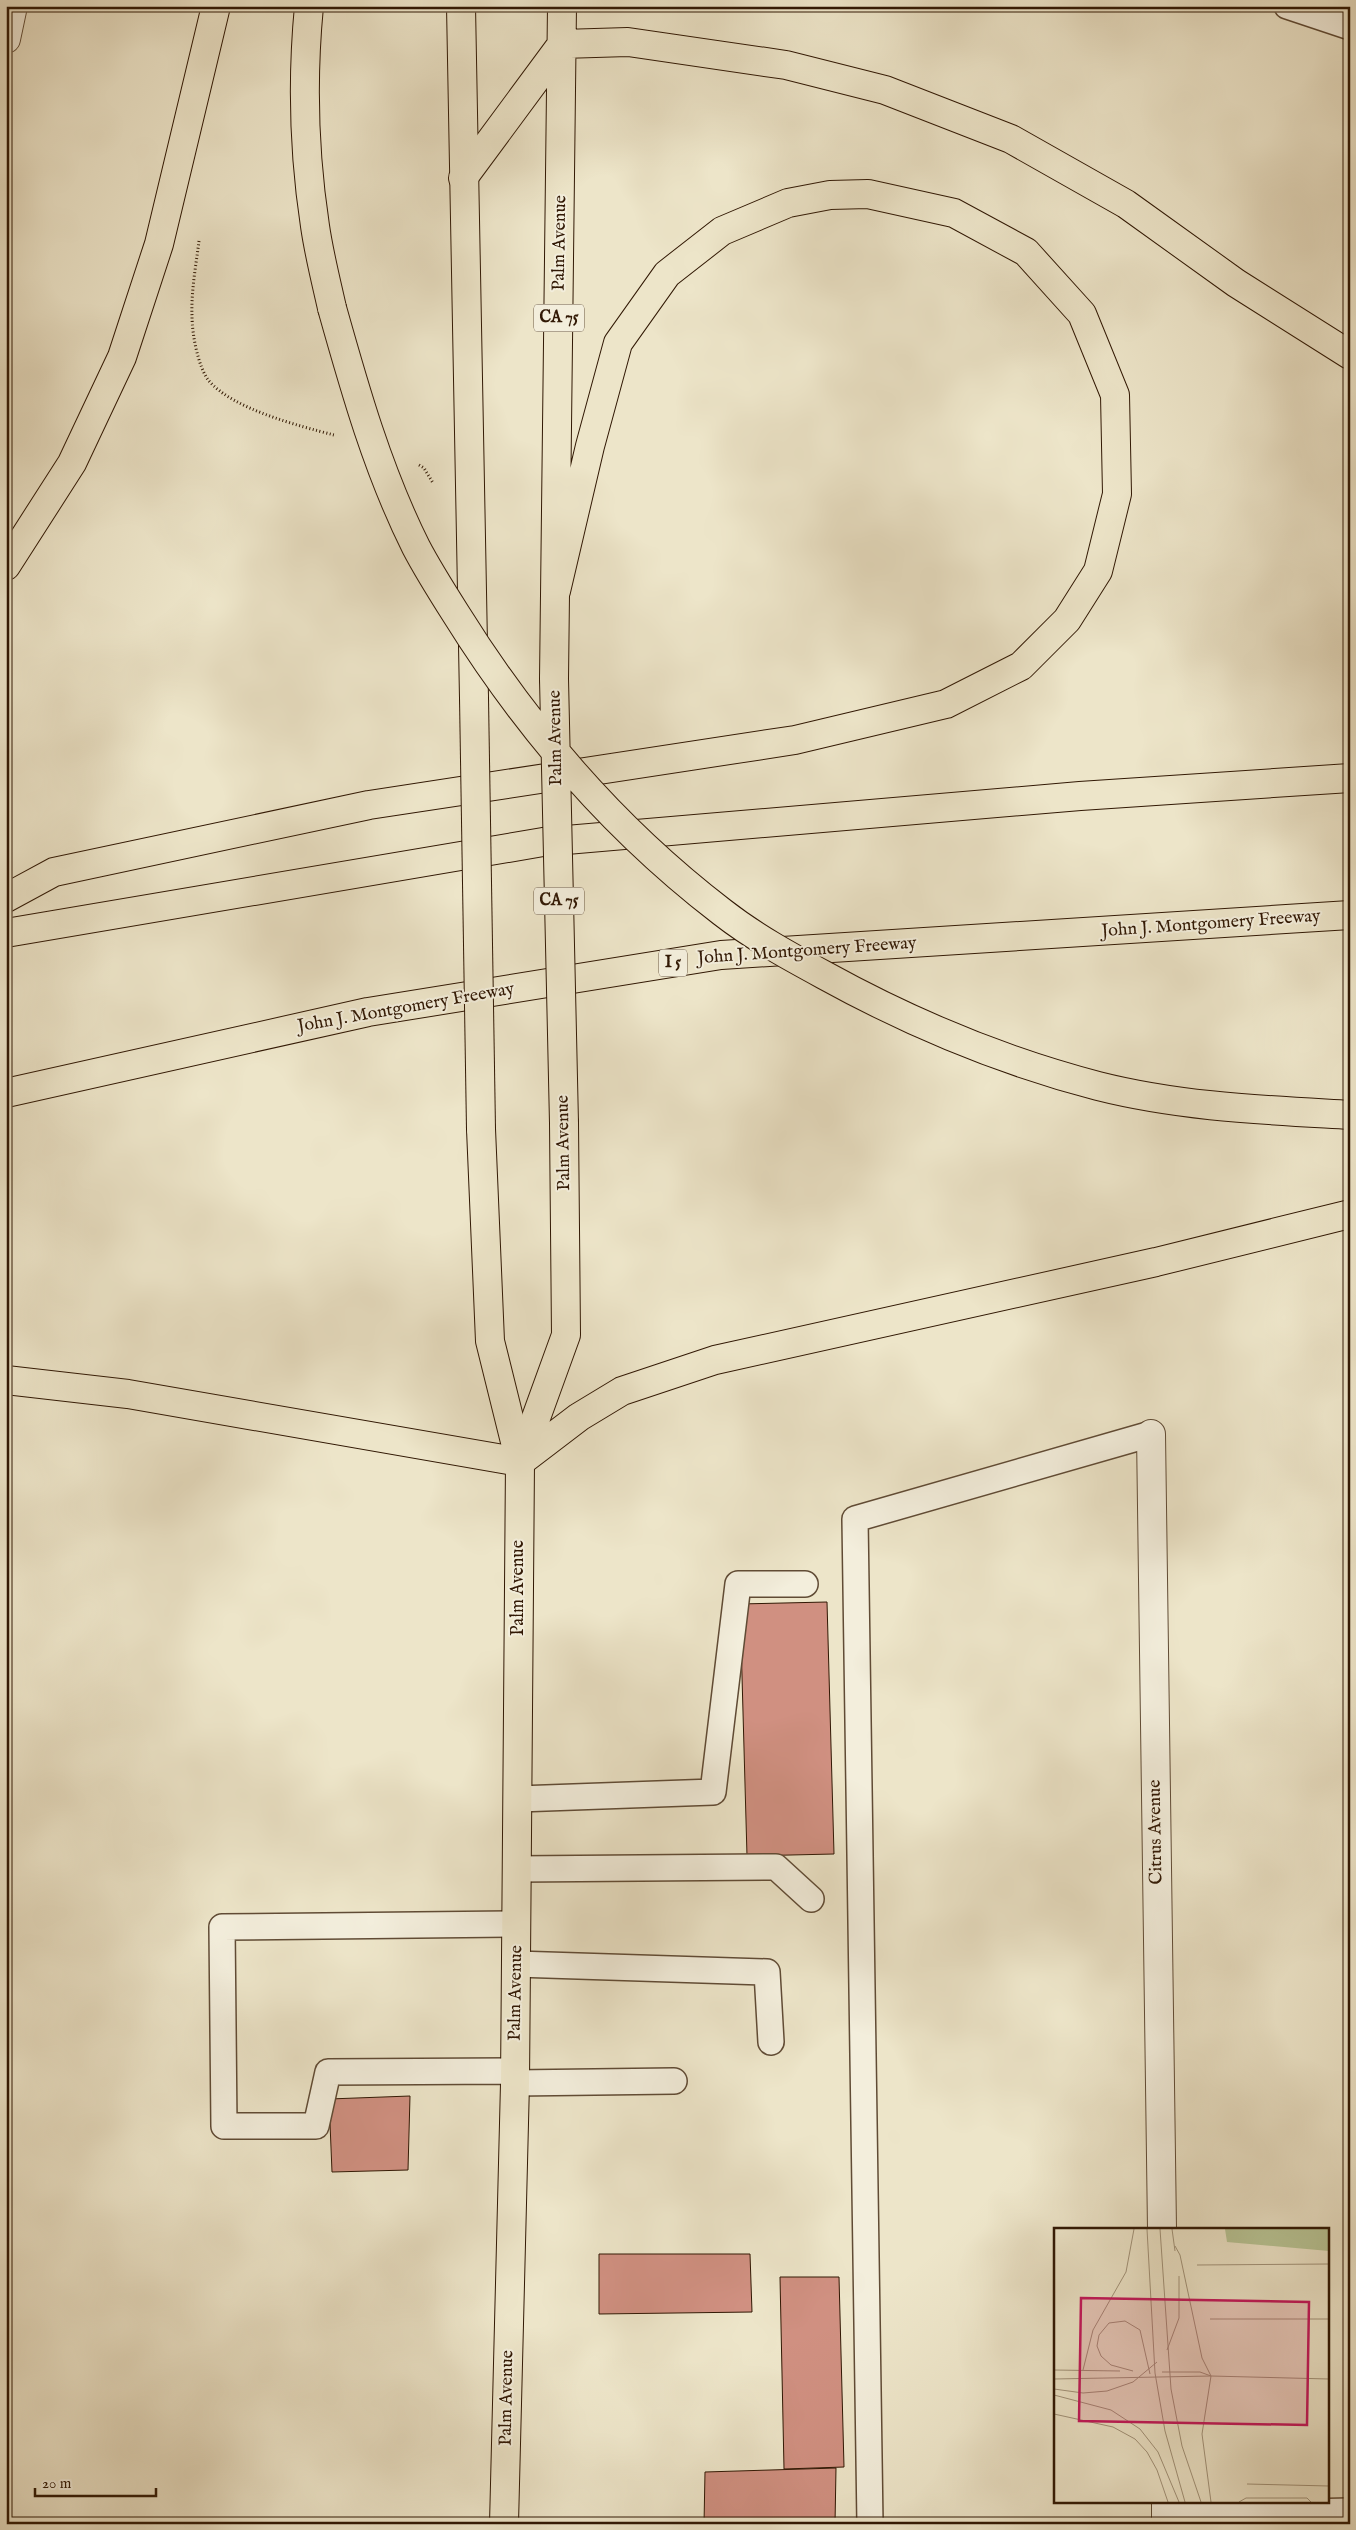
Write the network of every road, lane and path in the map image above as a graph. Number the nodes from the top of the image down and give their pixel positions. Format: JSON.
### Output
{"nodes":[{"id":1,"x":13,"y":6,"type":"edge"},
{"id":2,"x":216,"y":6,"type":"edge"},
{"id":3,"x":309,"y":6,"type":"edge"},
{"id":4,"x":461,"y":6,"type":"edge"},
{"id":5,"x":562,"y":6,"type":"edge"},
{"id":6,"x":1287,"y":6,"type":"edge"},
{"id":7,"x":1344,"y":19,"type":"edge"},
{"id":8,"x":6,"y":39,"type":"edge"},
{"id":9,"x":562,"y":44,"type":"junction"},
{"id":10,"x":463,"y":178,"type":"junction"},
{"id":11,"x":199,"y":235,"type":"dead end"},
{"id":12,"x":1350,"y":355,"type":"edge"},
{"id":13,"x":338,"y":436,"type":"dead end"},
{"id":14,"x":417,"y":464,"type":"dead end"},
{"id":15,"x":438,"y":491,"type":"dead end"},
{"id":16,"x":6,"y":566,"type":"edge"},
{"id":17,"x":556,"y":591,"type":"junction"},
{"id":18,"x":1350,"y":778,"type":"edge"},
{"id":19,"x":6,"y":898,"type":"edge"},
{"id":20,"x":1350,"y":915,"type":"edge"},
{"id":21,"x":6,"y":932,"type":"edge"},
{"id":22,"x":6,"y":1093,"type":"edge"},
{"id":23,"x":1350,"y":1115,"type":"edge"},
{"id":24,"x":1350,"y":1214,"type":"edge"},
{"id":25,"x":6,"y":1380,"type":"edge"},
{"id":26,"x":1151,"y":1434,"type":"joint"},
{"id":27,"x":520,"y":1462,"type":"junction"},
{"id":28,"x":805,"y":1584,"type":"dead end"},
{"id":29,"x":518,"y":1799,"type":"junction"},
{"id":30,"x":517,"y":1869,"type":"junction"},
{"id":31,"x":812,"y":1899,"type":"dead end"},
{"id":32,"x":517,"y":1924,"type":"junction"},
{"id":33,"x":516,"y":1964,"type":"junction"},
{"id":34,"x":771,"y":2042,"type":"dead end"},
{"id":35,"x":515,"y":2078,"type":"junction"},
{"id":36,"x":674,"y":2081,"type":"dead end"},
{"id":37,"x":1162,"y":2228,"type":"edge"},
{"id":38,"x":1350,"y":2511,"type":"edge"},
{"id":39,"x":1166,"y":2513,"type":"edge"},
{"id":40,"x":504,"y":2524,"type":"edge"},
{"id":41,"x":870,"y":2524,"type":"edge"}],
"edges":[{"from":1,"to":8,"type":"street"},
{"from":2,"to":16,"type":"main road"},
{"from":3,"to":23,"type":"main road","bridge":true},
{"from":4,"to":10,"type":"main road","name":"Palm Avenue"},
{"from":5,"to":9,"type":"main road","name":"Palm Avenue","number":"CA 75"},
{"from":6,"to":7,"type":"lane"},
{"from":9,"to":10,"type":"main road"},
{"from":9,"to":12,"type":"main road"},
{"from":9,"to":17,"type":"main road","name":"Palm Avenue","number":"CA 75"},
{"from":10,"to":27,"type":"main road","name":"Palm Avenue","bridge":true},
{"from":11,"to":13,"type":"path"},
{"from":14,"to":15,"type":"path"},
{"from":17,"to":19,"type":"main road"},
{"from":17,"to":27,"type":"main road","name":"Palm Avenue","number":"CA 75","bridge":true},
{"from":18,"to":21,"type":"main road"},
{"from":20,"to":22,"type":"main road","name":"John J. Montgomery Freeway","number":"I 5"},
{"from":24,"to":27,"type":"main road"},
{"from":25,"to":27,"type":"main road"},
{"from":26,"to":37,"type":"street","name":"Citrus Avenue"},
{"from":26,"to":41,"type":"lane"},
{"from":27,"to":29,"type":"main road","name":"Palm Avenue"},
{"from":28,"to":29,"type":"lane"},
{"from":29,"to":30,"type":"main road","name":"Palm Avenue"},
{"from":30,"to":31,"type":"lane"},
{"from":30,"to":32,"type":"main road","name":"Palm Avenue"},
{"from":32,"to":33,"type":"main road","name":"Palm Avenue"},
{"from":32,"to":35,"type":"lane"},
{"from":33,"to":34,"type":"lane"},
{"from":33,"to":35,"type":"main road","name":"Palm Avenue"},
{"from":35,"to":36,"type":"lane"},
{"from":35,"to":40,"type":"main road","name":"Palm Avenue"},
{"from":38,"to":39,"type":"lane"}]}
